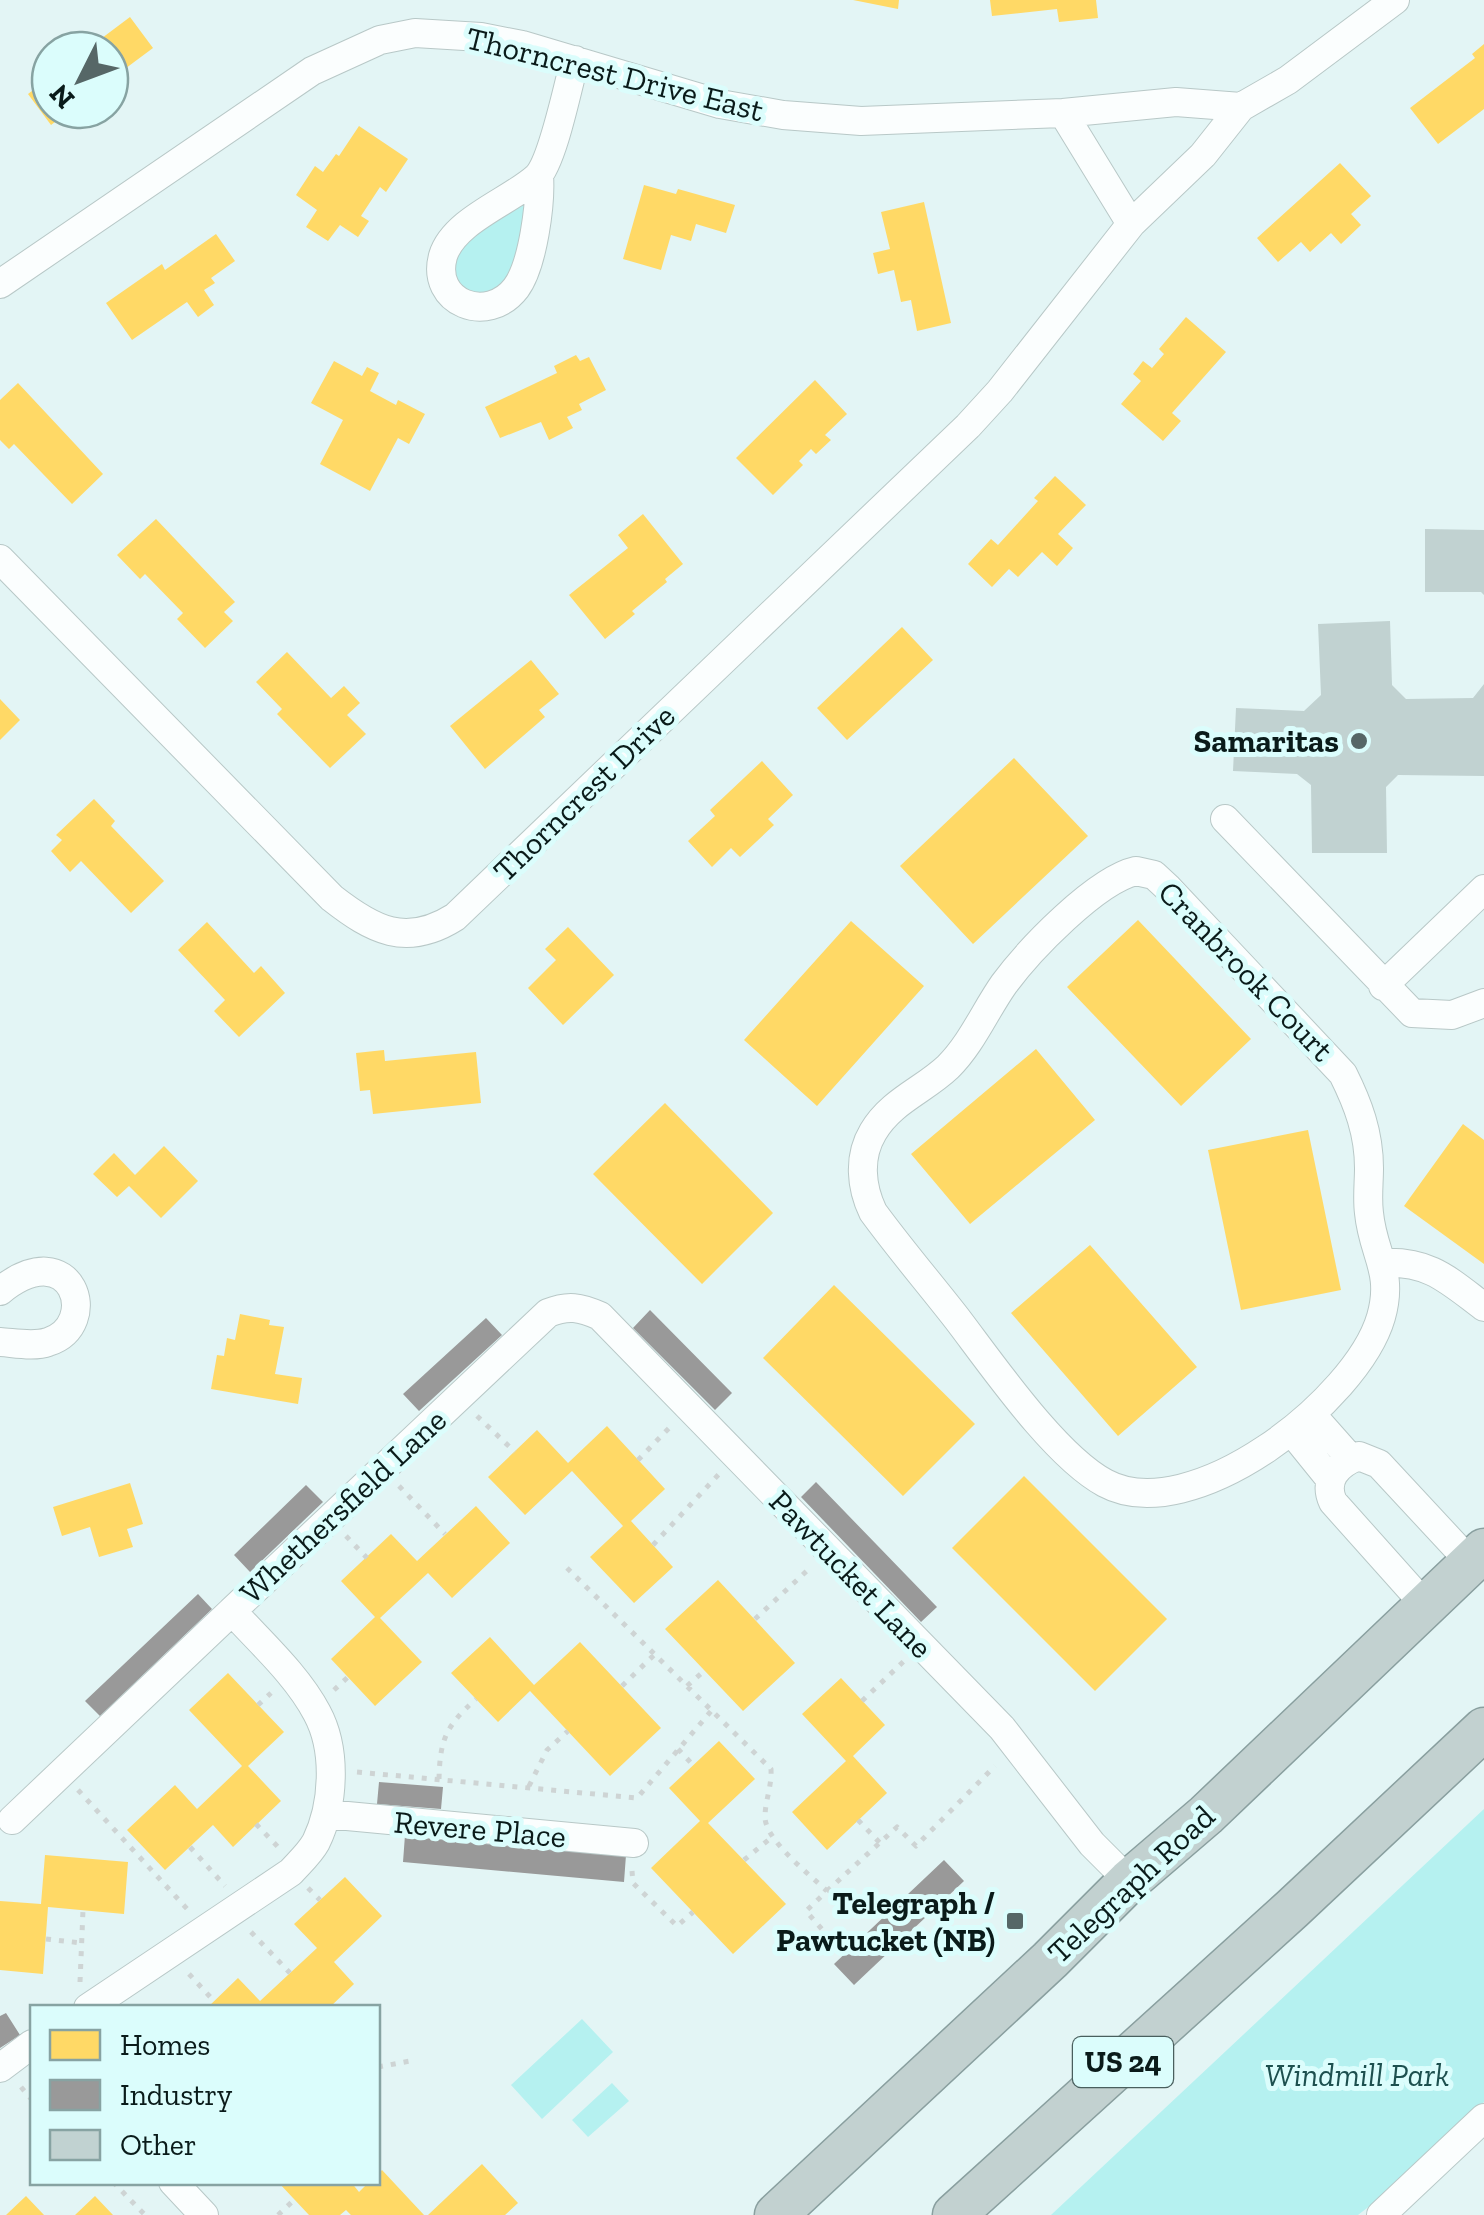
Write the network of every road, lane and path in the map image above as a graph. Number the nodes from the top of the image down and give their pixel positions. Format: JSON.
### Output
{"nodes":[{"id":1,"x":1395,"y":0,"type":"edge"},
{"id":2,"x":574,"y":60,"type":"junction"},
{"id":3,"x":1241,"y":107,"type":"junction"},
{"id":4,"x":1063,"y":114,"type":"junction"},
{"id":5,"x":539,"y":176,"type":"junction"},
{"id":6,"x":1132,"y":224,"type":"junction"},
{"id":7,"x":0,"y":284,"type":"edge"},
{"id":8,"x":0,"y":559,"type":"edge"},
{"id":9,"x":1224,"y":819,"type":"dead end"},
{"id":10,"x":1484,"y":889,"type":"edge"},
{"id":11,"x":1383,"y":986,"type":"junction"},
{"id":12,"x":1484,"y":1003,"type":"edge"},
{"id":13,"x":1383,"y":1263,"type":"junction"},
{"id":14,"x":0,"y":1291,"type":"edge"},
{"id":15,"x":1484,"y":1307,"type":"edge"},
{"id":16,"x":548,"y":1312,"type":"joint"},
{"id":17,"x":0,"y":1342,"type":"edge"},
{"id":18,"x":469,"y":1408,"type":"dead end"},
{"id":19,"x":678,"y":1418,"type":"dead end"},
{"id":20,"x":1302,"y":1423,"type":"junction"},
{"id":21,"x":514,"y":1452,"type":"dead end"},
{"id":22,"x":1351,"y":1459,"type":"junction"},
{"id":23,"x":638,"y":1460,"type":"dead end"},
{"id":24,"x":726,"y":1468,"type":"dead end"},
{"id":25,"x":1330,"y":1479,"type":"junction"},
{"id":26,"x":393,"y":1480,"type":"dead end"},
{"id":27,"x":340,"y":1531,"type":"dead end"},
{"id":28,"x":445,"y":1534,"type":"dead end"},
{"id":29,"x":653,"y":1544,"type":"dead end"},
{"id":30,"x":1478,"y":1556,"type":"edge"},
{"id":31,"x":367,"y":1558,"type":"dead end"},
{"id":32,"x":817,"y":1561,"type":"dead end"},
{"id":33,"x":567,"y":1568,"type":"dead end"},
{"id":34,"x":1425,"y":1605,"type":"junction"},
{"id":35,"x":232,"y":1611,"type":"junction"},
{"id":36,"x":754,"y":1619,"type":"dead end"},
{"id":37,"x":655,"y":1654,"type":"junction"},
{"id":38,"x":909,"y":1656,"type":"dead end"},
{"id":39,"x":704,"y":1671,"type":"dead end"},
{"id":40,"x":348,"y":1677,"type":"dead end"},
{"id":41,"x":622,"y":1686,"type":"dead end"},
{"id":42,"x":687,"y":1686,"type":"junction"},
{"id":43,"x":278,"y":1687,"type":"dead end"},
{"id":44,"x":329,"y":1696,"type":"dead end"},
{"id":45,"x":476,"y":1699,"type":"dead end"},
{"id":46,"x":862,"y":1701,"type":"dead end"},
{"id":47,"x":258,"y":1705,"type":"dead end"},
{"id":48,"x":712,"y":1710,"type":"junction"},
{"id":49,"x":1484,"y":1729,"type":"edge"},
{"id":50,"x":568,"y":1731,"type":"dead end"},
{"id":51,"x":677,"y":1748,"type":"junction"},
{"id":52,"x":996,"y":1757,"type":"dead end"},
{"id":53,"x":693,"y":1766,"type":"dead end"},
{"id":54,"x":347,"y":1772,"type":"dead end"},
{"id":55,"x":439,"y":1779,"type":"junction"},
{"id":56,"x":72,"y":1784,"type":"dead end"},
{"id":57,"x":530,"y":1786,"type":"junction"},
{"id":58,"x":638,"y":1798,"type":"junction"},
{"id":59,"x":326,"y":1814,"type":"junction"},
{"id":60,"x":12,"y":1820,"type":"dead end"},
{"id":61,"x":858,"y":1820,"type":"dead end"},
{"id":62,"x":256,"y":1824,"type":"dead end"},
{"id":63,"x":772,"y":1837,"type":"junction"},
{"id":64,"x":289,"y":1842,"type":"dead end"},
{"id":65,"x":634,"y":1843,"type":"junction"},
{"id":66,"x":880,"y":1843,"type":"junction"},
{"id":67,"x":190,"y":1847,"type":"dead end"},
{"id":68,"x":281,"y":1850,"type":"junction"},
{"id":69,"x":274,"y":1858,"type":"dead end"},
{"id":70,"x":744,"y":1860,"type":"dead end"},
{"id":71,"x":1129,"y":1881,"type":"junction"},
{"id":72,"x":826,"y":1891,"type":"junction"},
{"id":73,"x":230,"y":1892,"type":"dead end"},
{"id":74,"x":83,"y":1910,"type":"dead end"},
{"id":75,"x":693,"y":1912,"type":"dead end"},
{"id":76,"x":194,"y":1916,"type":"dead end"},
{"id":77,"x":244,"y":1924,"type":"dead end"},
{"id":78,"x":46,"y":1939,"type":"dead end"},
{"id":79,"x":82,"y":1943,"type":"junction"},
{"id":80,"x":834,"y":1943,"type":"dead end"},
{"id":81,"x":182,"y":1966,"type":"dead end"},
{"id":82,"x":290,"y":1973,"type":"dead end"},
{"id":83,"x":84,"y":1999,"type":"edge"},
{"id":84,"x":214,"y":2001,"type":"dead end"},
{"id":85,"x":30,"y":2046,"type":"edge"},
{"id":86,"x":410,"y":2061,"type":"dead end"},
{"id":87,"x":380,"y":2067,"type":"edge"},
{"id":88,"x":0,"y":2068,"type":"edge"},
{"id":89,"x":1484,"y":2118,"type":"edge"},
{"id":90,"x":116,"y":2185,"type":"edge"},
{"id":91,"x":176,"y":2185,"type":"edge"},
{"id":92,"x":294,"y":2200,"type":"dead end"},
{"id":93,"x":140,"y":2214,"type":"edge"},
{"id":94,"x":204,"y":2215,"type":"edge"},
{"id":95,"x":278,"y":2215,"type":"edge"},
{"id":96,"x":776,"y":2215,"type":"edge"},
{"id":97,"x":954,"y":2215,"type":"edge"},
{"id":98,"x":1381,"y":2215,"type":"edge"}],
"edges":[{"from":1,"to":3,"type":"street","name":"Thorncrest Drive"},
{"from":2,"to":4,"type":"street","name":"Thorncrest Drive East"},
{"from":2,"to":5,"type":"street"},
{"from":2,"to":7,"type":"street","name":"Thorncrest Drive East"},
{"from":3,"to":4,"type":"street","name":"Thorncrest Drive East"},
{"from":3,"to":6,"type":"street","name":"Thorncrest Drive"},
{"from":4,"to":6,"type":"street"},
{"from":5,"to":5,"type":"street"},
{"from":6,"to":8,"type":"street","name":"Thorncrest Drive"},
{"from":9,"to":11,"type":"street"},
{"from":10,"to":11,"type":"street"},
{"from":11,"to":12,"type":"street"},
{"from":13,"to":15,"type":"street"},
{"from":13,"to":20,"type":"street","name":"Cranbrook Court"},
{"from":13,"to":20,"type":"street","name":"Cranbrook Court"},
{"from":14,"to":17,"type":"street"},
{"from":16,"to":35,"type":"street","name":"Whethersfield Lane"},
{"from":16,"to":71,"type":"street","name":"Pawtucket Lane"},
{"from":18,"to":21,"type":"path"},
{"from":19,"to":23,"type":"path"},
{"from":20,"to":22,"type":"street"},
{"from":20,"to":25,"type":"street"},
{"from":22,"to":25,"type":"street"},
{"from":22,"to":30,"type":"street"},
{"from":24,"to":29,"type":"path"},
{"from":25,"to":34,"type":"street"},
{"from":26,"to":28,"type":"path"},
{"from":27,"to":31,"type":"path"},
{"from":30,"to":34,"type":"highway","name":"Telegraph Road"},
{"from":32,"to":36,"type":"path"},
{"from":33,"to":37,"type":"path"},
{"from":34,"to":71,"type":"highway","name":"Telegraph Road"},
{"from":35,"to":59,"type":"street","name":"Whethersfield Lane"},
{"from":35,"to":60,"type":"street"},
{"from":37,"to":41,"type":"path"},
{"from":37,"to":42,"type":"path"},
{"from":38,"to":46,"type":"path"},
{"from":39,"to":42,"type":"path"},
{"from":40,"to":44,"type":"path"},
{"from":42,"to":48,"type":"path"},
{"from":43,"to":47,"type":"path"},
{"from":45,"to":55,"type":"path"},
{"from":48,"to":51,"type":"path"},
{"from":48,"to":63,"type":"path"},
{"from":49,"to":97,"type":"highway","number":"US 24"},
{"from":50,"to":57,"type":"path"},
{"from":51,"to":53,"type":"path"},
{"from":51,"to":58,"type":"path"},
{"from":52,"to":66,"type":"path"},
{"from":54,"to":55,"type":"path"},
{"from":55,"to":57,"type":"path"},
{"from":56,"to":76,"type":"path"},
{"from":57,"to":58,"type":"path"},
{"from":58,"to":65,"type":"path"},
{"from":59,"to":65,"type":"street","name":"Revere Place"},
{"from":59,"to":83,"type":"street","name":"Whethersfield Lane"},
{"from":61,"to":66,"type":"path"},
{"from":62,"to":68,"type":"path"},
{"from":63,"to":70,"type":"path"},
{"from":63,"to":72,"type":"path"},
{"from":64,"to":68,"type":"path"},
{"from":65,"to":75,"type":"path"},
{"from":66,"to":72,"type":"path"},
{"from":67,"to":73,"type":"path"},
{"from":68,"to":69,"type":"path"},
{"from":71,"to":96,"type":"highway","name":"Telegraph Road"},
{"from":72,"to":80,"type":"path"},
{"from":74,"to":79,"type":"path"},
{"from":77,"to":82,"type":"path"},
{"from":78,"to":79,"type":"path"},
{"from":79,"to":83,"type":"path"},
{"from":81,"to":84,"type":"path"},
{"from":85,"to":88,"type":"street"},
{"from":86,"to":87,"type":"path"},
{"from":89,"to":98,"type":"street"},
{"from":90,"to":93,"type":"path"},
{"from":91,"to":94,"type":"street"},
{"from":92,"to":95,"type":"path"}]}
